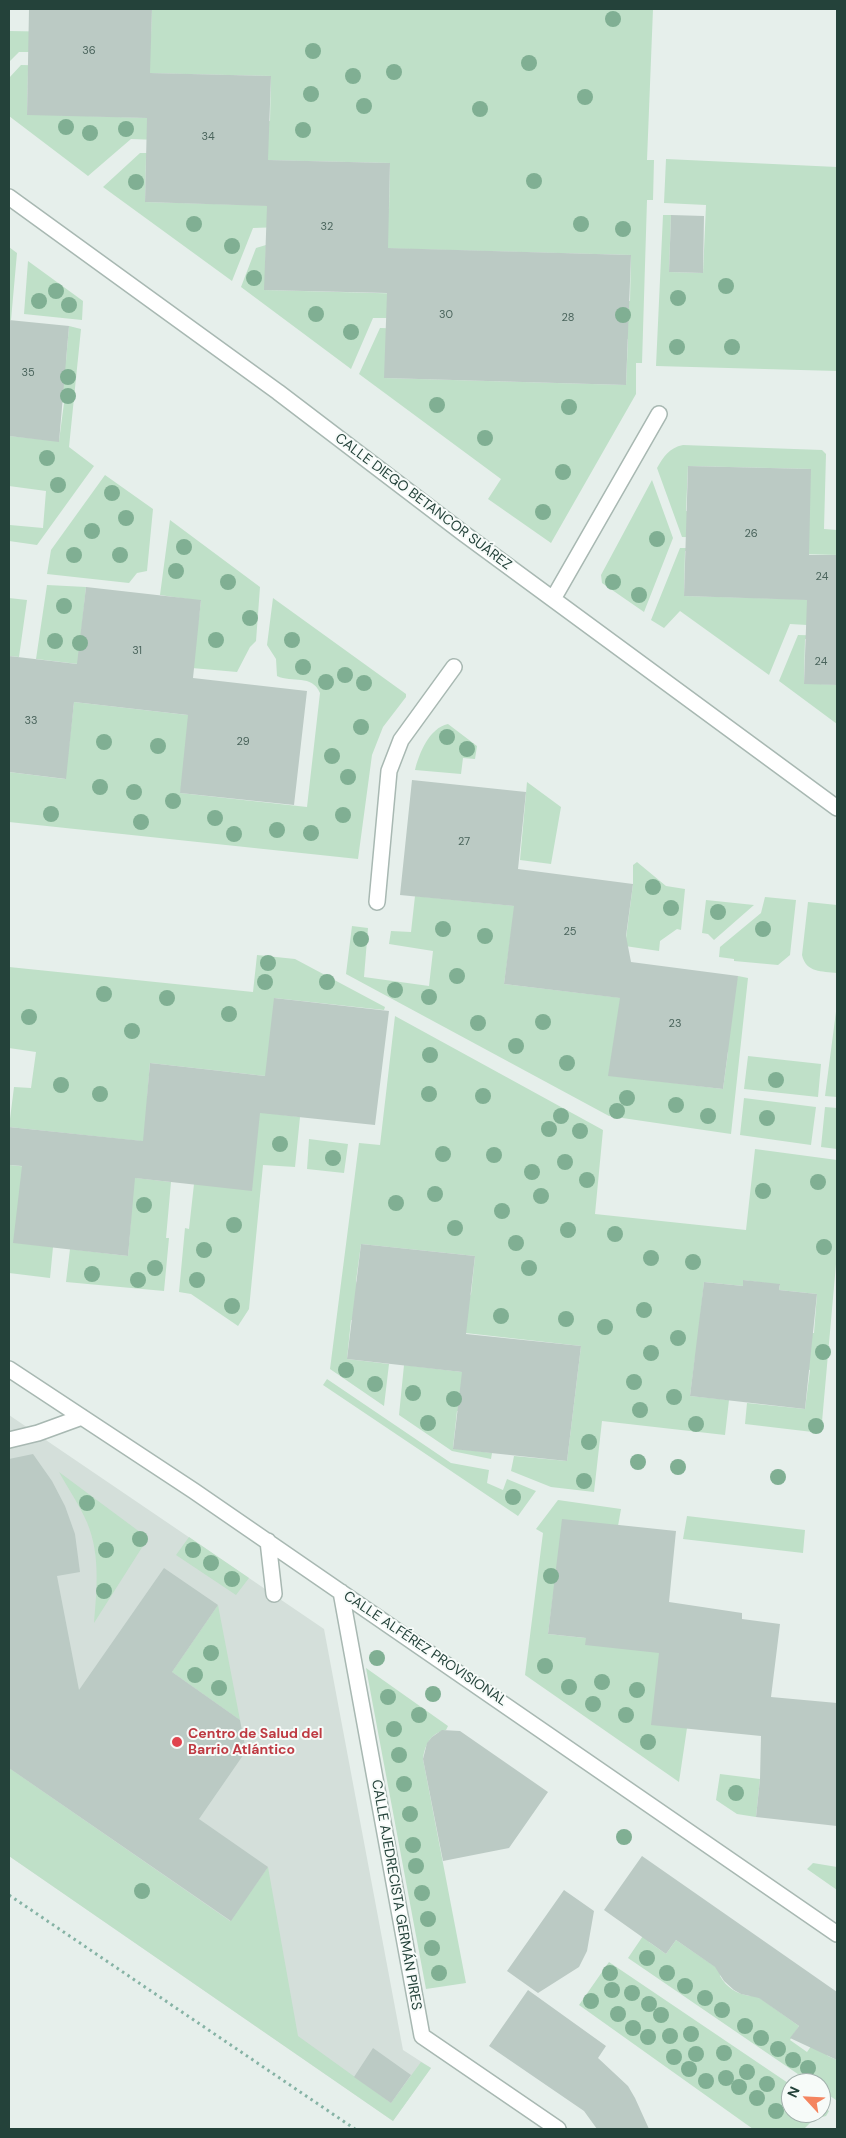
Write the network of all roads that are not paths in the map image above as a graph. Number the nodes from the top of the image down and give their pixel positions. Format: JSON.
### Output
{"nodes":[{"id":1,"x":9,"y":197,"type":"edge"},
{"id":2,"x":659,"y":414,"type":"dead end"},
{"id":3,"x":553,"y":599,"type":"junction"},
{"id":4,"x":454,"y":667,"type":"dead end"},
{"id":5,"x":837,"y":808,"type":"edge"},
{"id":6,"x":377,"y":902,"type":"dead end"},
{"id":7,"x":9,"y":1369,"type":"edge"},
{"id":8,"x":82,"y":1417,"type":"junction"},
{"id":9,"x":9,"y":1440,"type":"edge"},
{"id":10,"x":268,"y":1541,"type":"junction"},
{"id":11,"x":341,"y":1592,"type":"junction"},
{"id":12,"x":274,"y":1594,"type":"dead end"},
{"id":13,"x":837,"y":1934,"type":"edge"},
{"id":14,"x":558,"y":2129,"type":"edge"}],
"edges":[{"from":1,"to":3,"type":"street","name":"CALLE DIEGO BETANCOR SUÁREZ"},
{"from":2,"to":3,"type":"street"},
{"from":3,"to":5,"type":"street","name":"CALLE DIEGO BETANCOR SUÁREZ"},
{"from":4,"to":6,"type":"street"},
{"from":7,"to":8,"type":"street","name":"CALLE ALFÉREZ PROVISIONAL"},
{"from":8,"to":9,"type":"street"},
{"from":8,"to":10,"type":"street","name":"CALLE ALFÉREZ PROVISIONAL"},
{"from":10,"to":11,"type":"street","name":"CALLE ALFÉREZ PROVISIONAL"},
{"from":10,"to":12,"type":"street"},
{"from":11,"to":13,"type":"street","name":"CALLE ALFÉREZ PROVISIONAL"},
{"from":11,"to":14,"type":"street","name":"CALLE AJEDRECISTA GERMÁN PIRES"}]}
